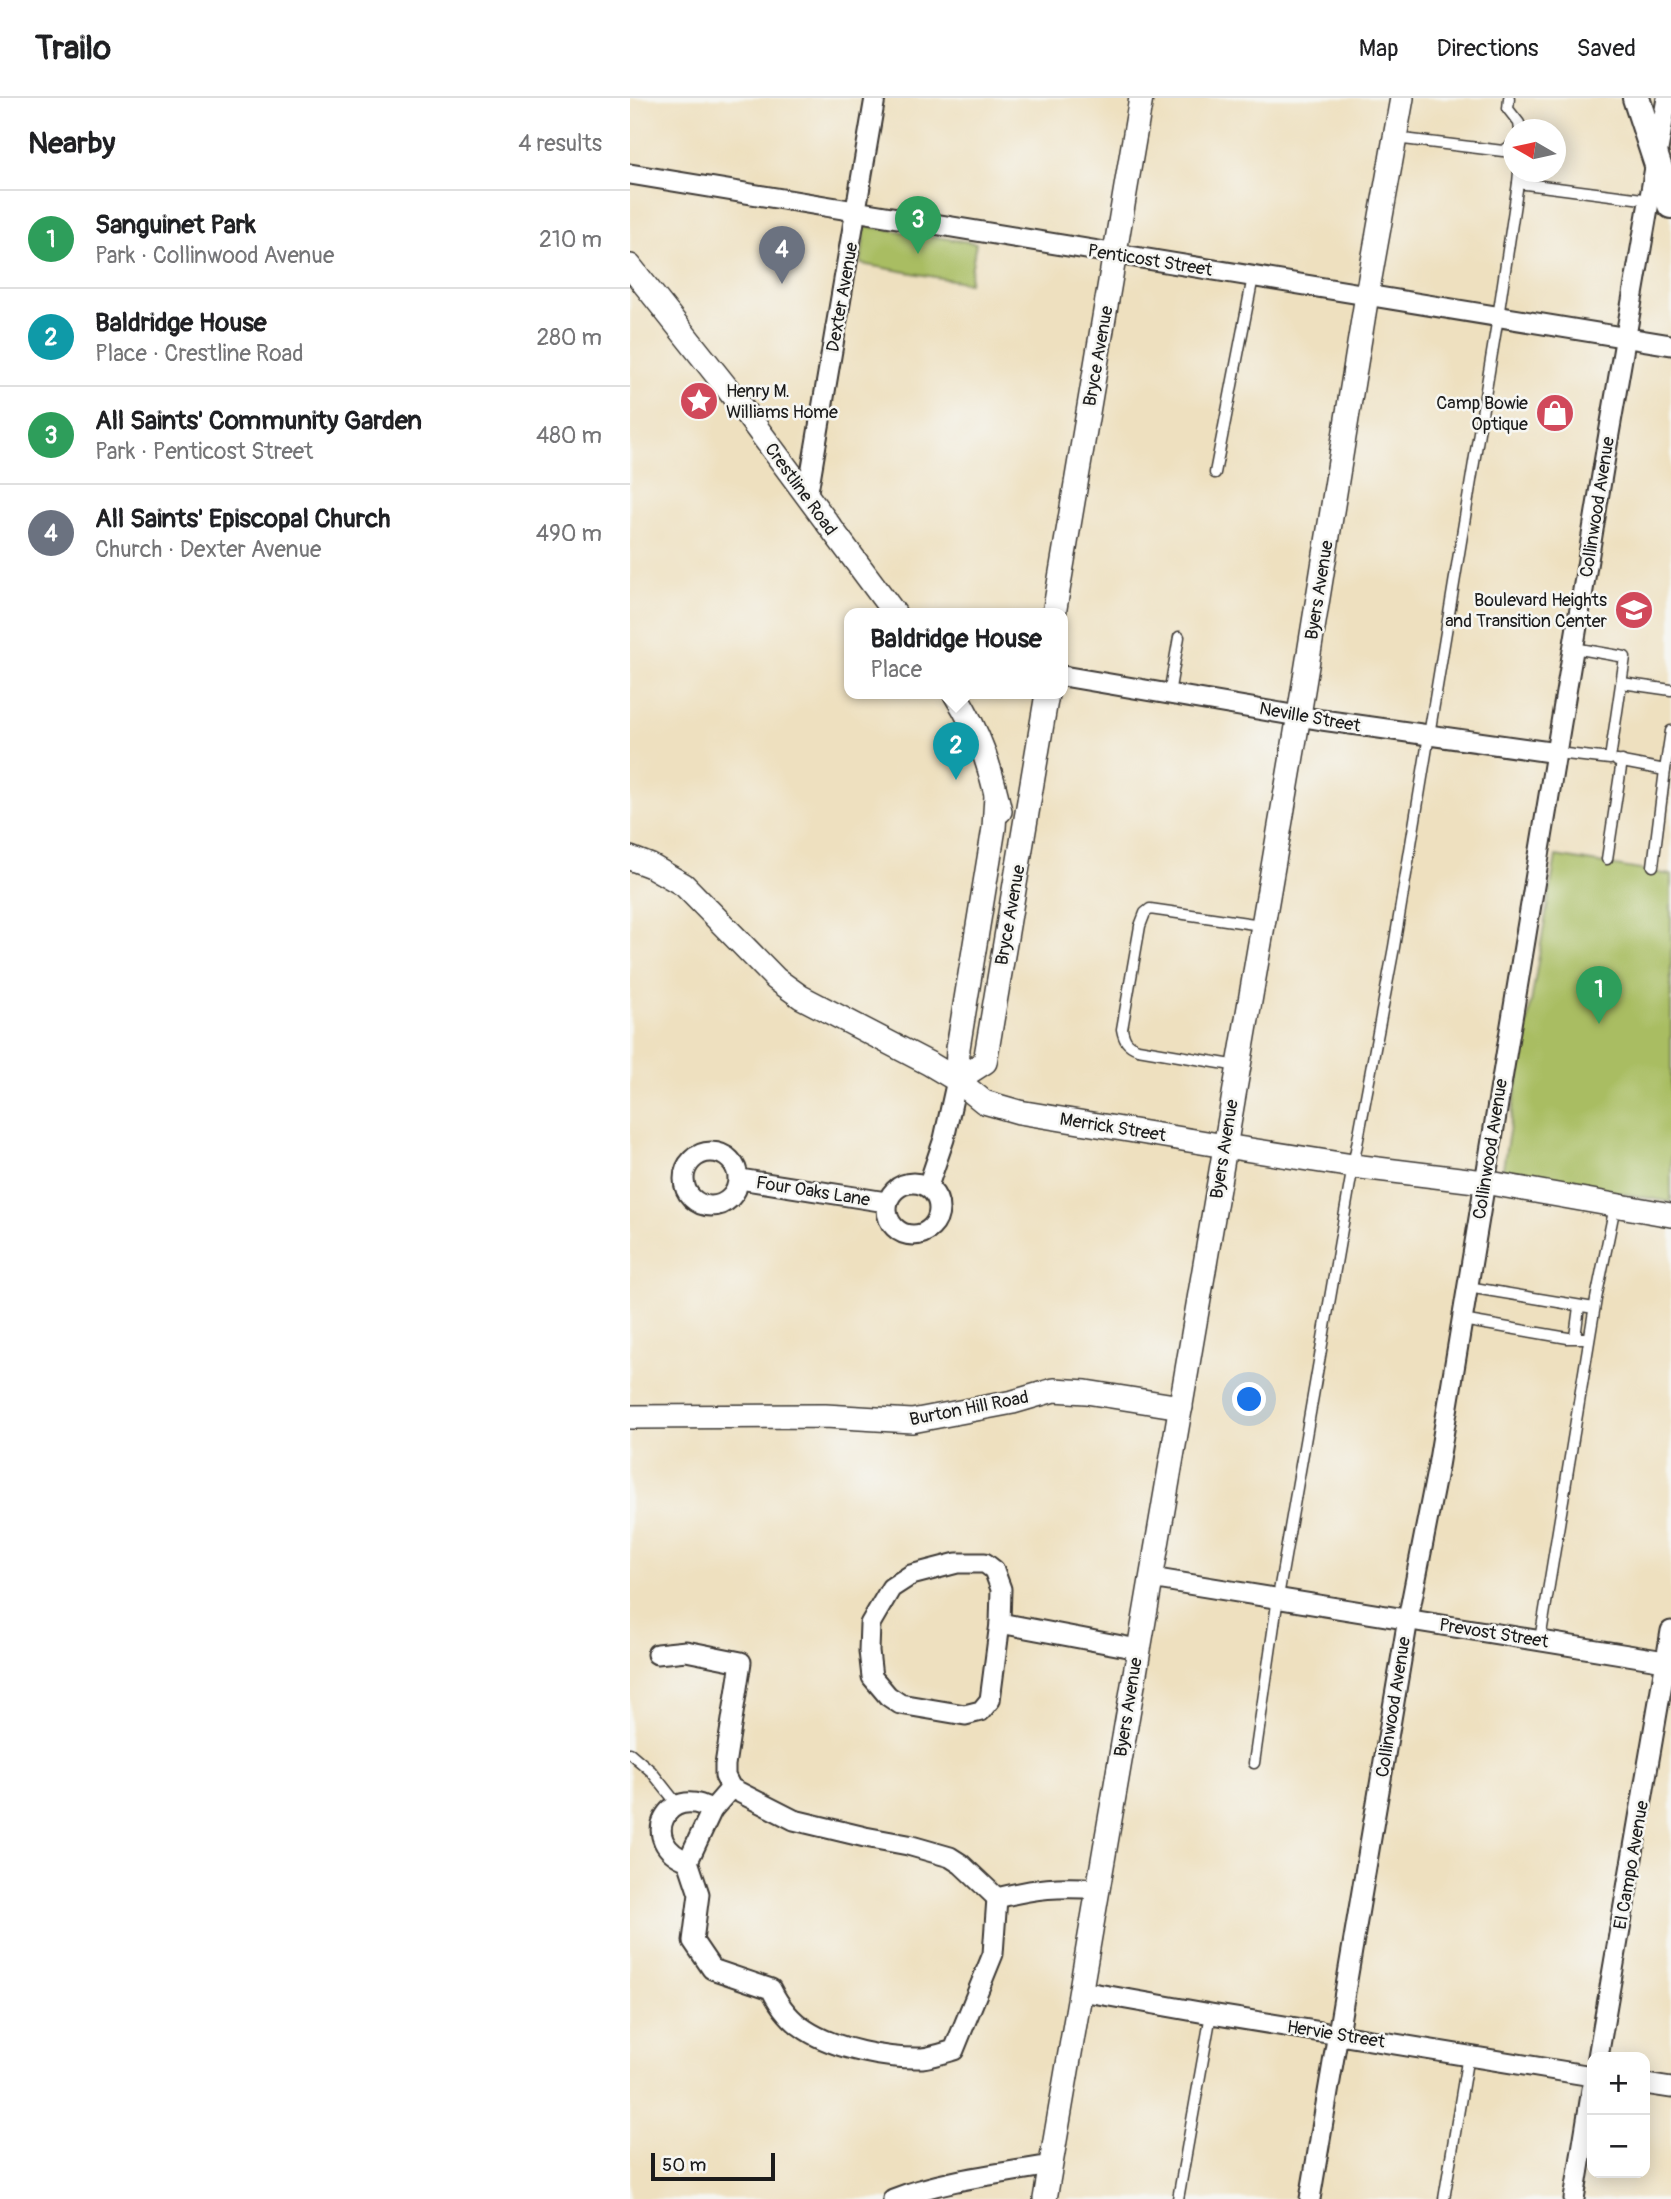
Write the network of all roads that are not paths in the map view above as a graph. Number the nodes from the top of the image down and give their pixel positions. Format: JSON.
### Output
{"nodes":[{"id":1,"x":875,"y":98,"type":"edge"},
{"id":2,"x":1141,"y":98,"type":"edge"},
{"id":3,"x":1402,"y":98,"type":"edge"},
{"id":4,"x":1509,"y":98,"type":"edge"},
{"id":5,"x":1636,"y":98,"type":"edge"},
{"id":6,"x":1667,"y":98,"type":"edge"},
{"id":7,"x":1516,"y":119,"type":"edge"},
{"id":8,"x":1395,"y":138,"type":"junction"},
{"id":9,"x":1503,"y":151,"type":"edge"},
{"id":10,"x":1656,"y":162,"type":"junction"},
{"id":11,"x":630,"y":174,"type":"edge"},
{"id":12,"x":1518,"y":183,"type":"joint"},
{"id":13,"x":1660,"y":202,"type":"edge"},
{"id":14,"x":856,"y":211,"type":"junction"},
{"id":15,"x":1115,"y":254,"type":"junction"},
{"id":16,"x":630,"y":266,"type":"edge"},
{"id":17,"x":1253,"y":277,"type":"junction"},
{"id":18,"x":1367,"y":295,"type":"junction"},
{"id":19,"x":1498,"y":317,"type":"junction"},
{"id":20,"x":1625,"y":338,"type":"junction"},
{"id":21,"x":1671,"y":345,"type":"edge"},
{"id":22,"x":1215,"y":473,"type":"dead end"},
{"id":23,"x":807,"y":497,"type":"junction"},
{"id":24,"x":890,"y":608,"type":"edge"},
{"id":25,"x":1055,"y":608,"type":"edge"},
{"id":26,"x":1179,"y":637,"type":"dead end"},
{"id":27,"x":1574,"y":648,"type":"junction"},
{"id":28,"x":1068,"y":677,"type":"edge"},
{"id":29,"x":1622,"y":683,"type":"junction"},
{"id":30,"x":1671,"y":690,"type":"edge"},
{"id":31,"x":1169,"y":694,"type":"junction"},
{"id":32,"x":958,"y":699,"type":"edge"},
{"id":33,"x":1046,"y":699,"type":"edge"},
{"id":34,"x":1299,"y":715,"type":"junction"},
{"id":35,"x":1671,"y":731,"type":"edge"},
{"id":36,"x":1429,"y":736,"type":"junction"},
{"id":37,"x":1557,"y":753,"type":"junction"},
{"id":38,"x":1610,"y":759,"type":"junction"},
{"id":39,"x":1622,"y":761,"type":"junction"},
{"id":40,"x":1665,"y":769,"type":"junction"},
{"id":41,"x":996,"y":796,"type":"junction"},
{"id":42,"x":630,"y":858,"type":"edge"},
{"id":43,"x":1607,"y":859,"type":"dead end"},
{"id":44,"x":1653,"y":866,"type":"dead end"},
{"id":45,"x":1015,"y":882,"type":"junction"},
{"id":46,"x":1261,"y":925,"type":"junction"},
{"id":47,"x":1238,"y":1066,"type":"junction"},
{"id":48,"x":957,"y":1080,"type":"junction"},
{"id":49,"x":1225,"y":1146,"type":"junction"},
{"id":50,"x":1353,"y":1166,"type":"junction"},
{"id":51,"x":740,"y":1179,"type":"dead end"},
{"id":52,"x":1484,"y":1182,"type":"junction"},
{"id":53,"x":928,"y":1186,"type":"junction"},
{"id":54,"x":886,"y":1202,"type":"junction"},
{"id":55,"x":1615,"y":1205,"type":"junction"},
{"id":56,"x":1671,"y":1215,"type":"edge"},
{"id":57,"x":1468,"y":1287,"type":"junction"},
{"id":58,"x":1579,"y":1307,"type":"junction"},
{"id":59,"x":1594,"y":1308,"type":"junction"},
{"id":60,"x":1462,"y":1320,"type":"junction"},
{"id":61,"x":1575,"y":1336,"type":"junction"},
{"id":62,"x":1589,"y":1338,"type":"junction"},
{"id":63,"x":1181,"y":1407,"type":"junction"},
{"id":64,"x":630,"y":1417,"type":"edge"},
{"id":65,"x":1151,"y":1578,"type":"junction"},
{"id":66,"x":1278,"y":1597,"type":"junction"},
{"id":67,"x":1408,"y":1619,"type":"junction"},
{"id":68,"x":1000,"y":1623,"type":"junction"},
{"id":69,"x":1671,"y":1631,"type":"edge"},
{"id":70,"x":1541,"y":1640,"type":"junction"},
{"id":71,"x":1138,"y":1649,"type":"junction"},
{"id":72,"x":657,"y":1654,"type":"dead end"},
{"id":73,"x":1668,"y":1662,"type":"edge"},
{"id":74,"x":630,"y":1753,"type":"edge"},
{"id":75,"x":1254,"y":1763,"type":"dead end"},
{"id":76,"x":731,"y":1788,"type":"junction"},
{"id":77,"x":678,"y":1805,"type":"junction"},
{"id":78,"x":712,"y":1811,"type":"junction"},
{"id":79,"x":688,"y":1861,"type":"junction"},
{"id":80,"x":1099,"y":1889,"type":"junction"},
{"id":81,"x":997,"y":1898,"type":"junction"},
{"id":82,"x":1081,"y":1991,"type":"junction"},
{"id":83,"x":1211,"y":2014,"type":"junction"},
{"id":84,"x":1338,"y":2035,"type":"junction"},
{"id":85,"x":1599,"y":2052,"type":"edge"},
{"id":86,"x":1468,"y":2055,"type":"junction"},
{"id":87,"x":1587,"y":2075,"type":"edge"},
{"id":88,"x":1650,"y":2085,"type":"edge"},
{"id":89,"x":1671,"y":2088,"type":"edge"},
{"id":90,"x":1588,"y":2115,"type":"edge"},
{"id":91,"x":1051,"y":2165,"type":"junction"},
{"id":92,"x":892,"y":2199,"type":"edge"},
{"id":93,"x":1045,"y":2199,"type":"edge"},
{"id":94,"x":1178,"y":2199,"type":"edge"},
{"id":95,"x":1310,"y":2199,"type":"edge"},
{"id":96,"x":1444,"y":2199,"type":"edge"},
{"id":97,"x":1574,"y":2199,"type":"edge"}],
"edges":[{"from":1,"to":14,"type":"street","name":"Dexter Avenue"},
{"from":2,"to":15,"type":"street","name":"Bryce Avenue"},
{"from":3,"to":8,"type":"street","name":"Byers Avenue"},
{"from":4,"to":7,"type":"lane"},
{"from":5,"to":10,"type":"main road"},
{"from":6,"to":10,"type":"street"},
{"from":8,"to":9,"type":"lane"},
{"from":8,"to":18,"type":"street","name":"Byers Avenue"},
{"from":10,"to":13,"type":"main road"},
{"from":11,"to":14,"type":"street","name":"Penticost Street"},
{"from":12,"to":13,"type":"lane"},
{"from":12,"to":19,"type":"lane"},
{"from":13,"to":20,"type":"street","name":"Collinwood Avenue"},
{"from":14,"to":15,"type":"street","name":"Penticost Street"},
{"from":14,"to":23,"type":"street","name":"Dexter Avenue"},
{"from":15,"to":17,"type":"street","name":"Penticost Street"},
{"from":15,"to":25,"type":"street","name":"Bryce Avenue"},
{"from":16,"to":23,"type":"street","name":"Crestline Road"},
{"from":17,"to":18,"type":"street","name":"Penticost Street"},
{"from":17,"to":22,"type":"lane"},
{"from":18,"to":19,"type":"street","name":"Penticost Street"},
{"from":18,"to":34,"type":"street","name":"Byers Avenue"},
{"from":19,"to":20,"type":"street","name":"Penticost Street"},
{"from":19,"to":36,"type":"lane"},
{"from":20,"to":21,"type":"street","name":"Penticost Street"},
{"from":20,"to":27,"type":"street","name":"Collinwood Avenue"},
{"from":23,"to":24,"type":"street","name":"Crestline Road"},
{"from":26,"to":31,"type":"lane"},
{"from":27,"to":29,"type":"lane"},
{"from":27,"to":37,"type":"street","name":"Collinwood Avenue"},
{"from":28,"to":31,"type":"street","name":"Neville Street"},
{"from":29,"to":30,"type":"lane"},
{"from":29,"to":38,"type":"lane"},
{"from":31,"to":34,"type":"street","name":"Neville Street"},
{"from":32,"to":41,"type":"street"},
{"from":33,"to":45,"type":"street","name":"Bryce Avenue"},
{"from":34,"to":36,"type":"street","name":"Neville Street"},
{"from":34,"to":46,"type":"street","name":"Byers Avenue"},
{"from":35,"to":40,"type":"lane"},
{"from":36,"to":37,"type":"street","name":"Neville Street"},
{"from":36,"to":50,"type":"lane"},
{"from":37,"to":38,"type":"lane"},
{"from":37,"to":52,"type":"street","name":"Collinwood Avenue"},
{"from":38,"to":39,"type":"lane"},
{"from":39,"to":40,"type":"lane"},
{"from":39,"to":43,"type":"lane"},
{"from":40,"to":44,"type":"lane"},
{"from":41,"to":45,"type":"street"},
{"from":41,"to":48,"type":"street","name":"Bryce Avenue"},
{"from":42,"to":48,"type":"street","name":"Merrick Street"},
{"from":45,"to":48,"type":"street","name":"Bryce Avenue"},
{"from":46,"to":47,"type":"street","name":"Byers Avenue"},
{"from":46,"to":47,"type":"lane"},
{"from":47,"to":49,"type":"street","name":"Byers Avenue"},
{"from":48,"to":49,"type":"street","name":"Merrick Street"},
{"from":48,"to":53,"type":"street","name":"Bryce Avenue"},
{"from":49,"to":50,"type":"street","name":"Merrick Street"},
{"from":49,"to":63,"type":"street","name":"Byers Avenue"},
{"from":50,"to":52,"type":"street","name":"Merrick Street"},
{"from":50,"to":66,"type":"lane"},
{"from":51,"to":54,"type":"street","name":"Four Oaks Lane"},
{"from":52,"to":55,"type":"street","name":"Merrick Street"},
{"from":52,"to":57,"type":"street","name":"Collinwood Avenue"},
{"from":53,"to":54,"type":"street"},
{"from":53,"to":54,"type":"street"},
{"from":55,"to":56,"type":"street","name":"Merrick Street"},
{"from":55,"to":59,"type":"lane"},
{"from":57,"to":58,"type":"lane"},
{"from":57,"to":60,"type":"street","name":"Collinwood Avenue"},
{"from":58,"to":59,"type":"lane"},
{"from":58,"to":61,"type":"lane"},
{"from":59,"to":62,"type":"lane"},
{"from":60,"to":61,"type":"lane"},
{"from":60,"to":67,"type":"street","name":"Collinwood Avenue"},
{"from":61,"to":62,"type":"lane"},
{"from":62,"to":70,"type":"lane"},
{"from":63,"to":64,"type":"street","name":"Burton Hill Road"},
{"from":63,"to":65,"type":"street","name":"Byers Avenue"},
{"from":65,"to":66,"type":"street","name":"Prevost Street"},
{"from":65,"to":71,"type":"street","name":"Byers Avenue"},
{"from":66,"to":67,"type":"street","name":"Prevost Street"},
{"from":66,"to":75,"type":"lane"},
{"from":67,"to":70,"type":"street","name":"Prevost Street"},
{"from":67,"to":84,"type":"street","name":"Collinwood Avenue"},
{"from":68,"to":68,"type":"street"},
{"from":68,"to":71,"type":"street"},
{"from":69,"to":73,"type":"street","name":"El Campo Avenue"},
{"from":70,"to":73,"type":"street","name":"Prevost Street"},
{"from":71,"to":80,"type":"street","name":"Byers Avenue"},
{"from":72,"to":76,"type":"street"},
{"from":73,"to":85,"type":"street","name":"El Campo Avenue"},
{"from":74,"to":77,"type":"lane"},
{"from":76,"to":78,"type":"street"},
{"from":76,"to":81,"type":"street"},
{"from":77,"to":78,"type":"street"},
{"from":77,"to":79,"type":"street"},
{"from":78,"to":79,"type":"street"},
{"from":79,"to":81,"type":"street"},
{"from":80,"to":81,"type":"street"},
{"from":80,"to":82,"type":"street","name":"Byers Avenue"},
{"from":82,"to":83,"type":"street","name":"Hervie Street"},
{"from":82,"to":91,"type":"street","name":"Byers Avenue"},
{"from":83,"to":84,"type":"street","name":"Hervie Street"},
{"from":83,"to":94,"type":"lane"},
{"from":84,"to":86,"type":"street","name":"Hervie Street"},
{"from":84,"to":95,"type":"street","name":"Collinwood Avenue"},
{"from":86,"to":87,"type":"street","name":"Hervie Street"},
{"from":86,"to":96,"type":"lane"},
{"from":88,"to":89,"type":"street"},
{"from":90,"to":97,"type":"street"},
{"from":91,"to":92,"type":"street"},
{"from":91,"to":93,"type":"street","name":"Byers Avenue"}]}
